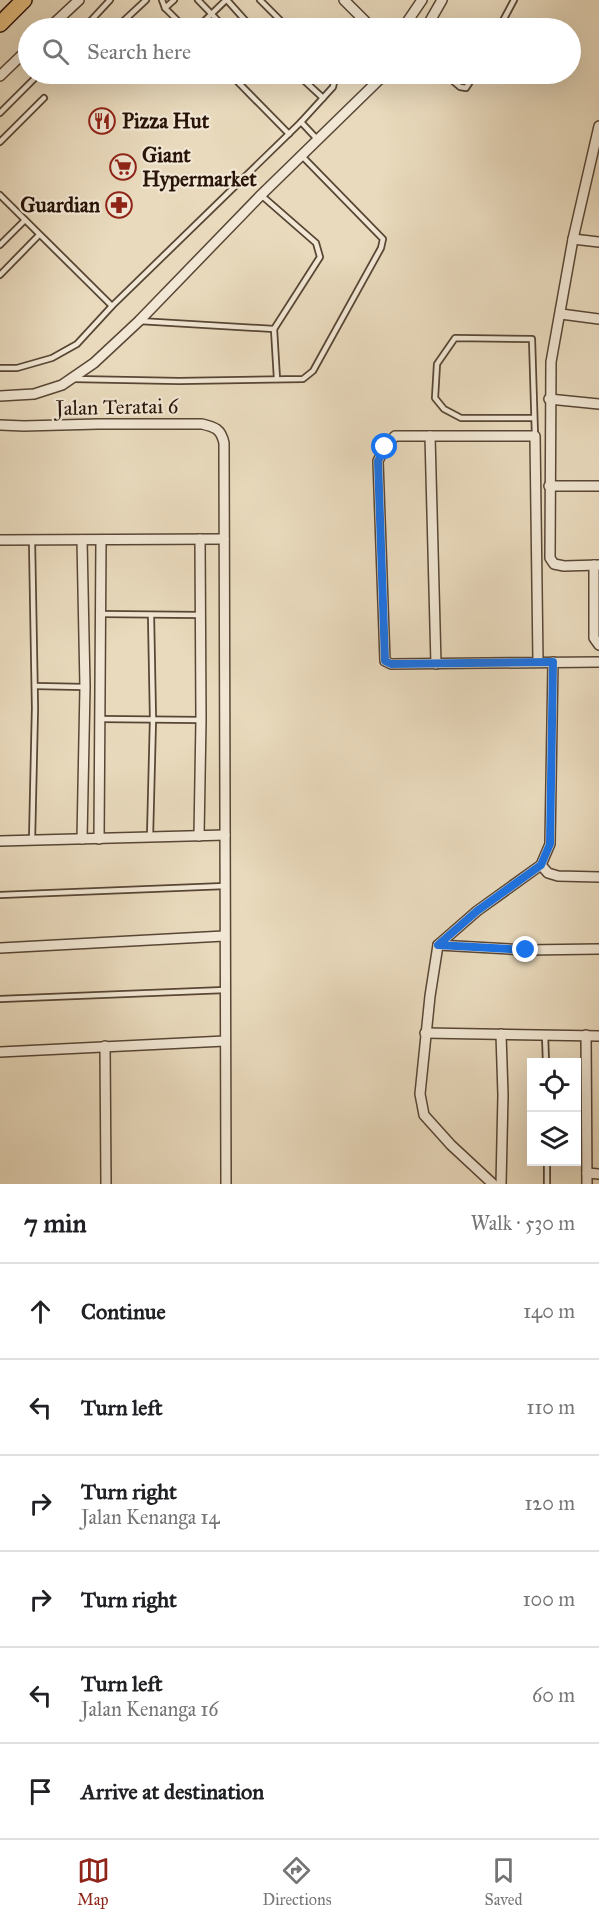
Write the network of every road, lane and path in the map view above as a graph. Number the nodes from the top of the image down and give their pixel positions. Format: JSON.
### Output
{"nodes":[{"id":1,"x":24,"y":0,"type":"edge"},
{"id":2,"x":79,"y":0,"type":"edge"},
{"id":3,"x":110,"y":0,"type":"edge"},
{"id":4,"x":146,"y":0,"type":"edge"},
{"id":5,"x":162,"y":0,"type":"edge"},
{"id":6,"x":174,"y":0,"type":"edge"},
{"id":7,"x":198,"y":0,"type":"edge"},
{"id":8,"x":226,"y":0,"type":"edge"},
{"id":9,"x":260,"y":0,"type":"edge"},
{"id":10,"x":344,"y":0,"type":"edge"},
{"id":11,"x":422,"y":0,"type":"edge"},
{"id":12,"x":442,"y":0,"type":"edge"},
{"id":13,"x":514,"y":0,"type":"edge"},
{"id":14,"x":165,"y":8,"type":"junction"},
{"id":15,"x":211,"y":14,"type":"junction"},
{"id":16,"x":60,"y":18,"type":"edge"},
{"id":17,"x":93,"y":18,"type":"edge"},
{"id":18,"x":127,"y":18,"type":"edge"},
{"id":19,"x":175,"y":18,"type":"edge"},
{"id":20,"x":207,"y":18,"type":"edge"},
{"id":21,"x":215,"y":18,"type":"edge"},
{"id":22,"x":243,"y":18,"type":"edge"},
{"id":23,"x":278,"y":18,"type":"edge"},
{"id":24,"x":362,"y":18,"type":"edge"},
{"id":25,"x":410,"y":18,"type":"edge"},
{"id":26,"x":432,"y":18,"type":"edge"},
{"id":27,"x":504,"y":18,"type":"edge"},
{"id":28,"x":0,"y":24,"type":"edge"},
{"id":29,"x":18,"y":59,"type":"edge"},
{"id":30,"x":0,"y":76,"type":"edge"},
{"id":31,"x":29,"y":84,"type":"edge"},
{"id":32,"x":242,"y":84,"type":"edge"},
{"id":33,"x":308,"y":84,"type":"edge"},
{"id":34,"x":334,"y":84,"type":"edge"},
{"id":35,"x":370,"y":84,"type":"edge"},
{"id":36,"x":457,"y":84,"type":"edge"},
{"id":37,"x":471,"y":84,"type":"edge"},
{"id":38,"x":45,"y":98,"type":"dead end"},
{"id":39,"x":323,"y":98,"type":"junction"},
{"id":40,"x":0,"y":113,"type":"edge"},
{"id":41,"x":301,"y":122,"type":"junction"},
{"id":42,"x":599,"y":126,"type":"edge"},
{"id":43,"x":289,"y":134,"type":"junction"},
{"id":44,"x":317,"y":139,"type":"junction"},
{"id":45,"x":0,"y":142,"type":"edge"},
{"id":46,"x":301,"y":155,"type":"junction"},
{"id":47,"x":595,"y":162,"type":"edge"},
{"id":48,"x":261,"y":195,"type":"junction"},
{"id":49,"x":1,"y":199,"type":"edge"},
{"id":50,"x":25,"y":220,"type":"junction"},
{"id":51,"x":39,"y":235,"type":"junction"},
{"id":52,"x":573,"y":239,"type":"junction"},
{"id":53,"x":599,"y":242,"type":"edge"},
{"id":54,"x":0,"y":244,"type":"edge"},
{"id":55,"x":0,"y":275,"type":"edge"},
{"id":56,"x":112,"y":306,"type":"junction"},
{"id":57,"x":561,"y":314,"type":"junction"},
{"id":58,"x":599,"y":319,"type":"edge"},
{"id":59,"x":139,"y":321,"type":"junction"},
{"id":60,"x":274,"y":329,"type":"junction"},
{"id":61,"x":0,"y":368,"type":"edge"},
{"id":62,"x":70,"y":379,"type":"junction"},
{"id":63,"x":277,"y":379,"type":"junction"},
{"id":64,"x":0,"y":396,"type":"edge"},
{"id":65,"x":549,"y":399,"type":"junction"},
{"id":66,"x":599,"y":404,"type":"edge"},
{"id":67,"x":534,"y":418,"type":"junction"},
{"id":68,"x":0,"y":425,"type":"edge"},
{"id":69,"x":430,"y":436,"type":"junction"},
{"id":70,"x":535,"y":436,"type":"junction"},
{"id":71,"x":549,"y":486,"type":"junction"},
{"id":72,"x":599,"y":486,"type":"edge"},
{"id":73,"x":32,"y":539,"type":"junction"},
{"id":74,"x":200,"y":539,"type":"junction"},
{"id":75,"x":224,"y":539,"type":"junction"},
{"id":76,"x":0,"y":540,"type":"edge"},
{"id":77,"x":82,"y":540,"type":"junction"},
{"id":78,"x":100,"y":540,"type":"junction"},
{"id":79,"x":596,"y":565,"type":"edge"},
{"id":80,"x":101,"y":614,"type":"junction"},
{"id":81,"x":151,"y":615,"type":"junction"},
{"id":82,"x":200,"y":615,"type":"junction"},
{"id":83,"x":599,"y":645,"type":"edge"},
{"id":84,"x":538,"y":662,"type":"junction"},
{"id":85,"x":553,"y":662,"type":"junction"},
{"id":86,"x":599,"y":662,"type":"edge"},
{"id":87,"x":436,"y":664,"type":"junction"},
{"id":88,"x":35,"y":686,"type":"junction"},
{"id":89,"x":85,"y":687,"type":"junction"},
{"id":90,"x":100,"y":719,"type":"junction"},
{"id":91,"x":153,"y":719,"type":"junction"},
{"id":92,"x":201,"y":720,"type":"junction"},
{"id":93,"x":199,"y":836,"type":"junction"},
{"id":94,"x":225,"y":836,"type":"junction"},
{"id":95,"x":150,"y":837,"type":"junction"},
{"id":96,"x":82,"y":839,"type":"junction"},
{"id":97,"x":99,"y":839,"type":"junction"},
{"id":98,"x":0,"y":841,"type":"edge"},
{"id":99,"x":32,"y":841,"type":"junction"},
{"id":100,"x":541,"y":865,"type":"junction"},
{"id":101,"x":599,"y":877,"type":"edge"},
{"id":102,"x":225,"y":886,"type":"junction"},
{"id":103,"x":0,"y":896,"type":"edge"},
{"id":104,"x":224,"y":936,"type":"junction"},
{"id":105,"x":438,"y":945,"type":"junction"},
{"id":106,"x":0,"y":948,"type":"edge"},
{"id":107,"x":599,"y":949,"type":"edge"},
{"id":108,"x":225,"y":990,"type":"junction"},
{"id":109,"x":0,"y":999,"type":"edge"},
{"id":110,"x":425,"y":1034,"type":"junction"},
{"id":111,"x":501,"y":1034,"type":"junction"},
{"id":112,"x":545,"y":1035,"type":"junction"},
{"id":113,"x":586,"y":1035,"type":"junction"},
{"id":114,"x":599,"y":1036,"type":"edge"},
{"id":115,"x":225,"y":1041,"type":"junction"},
{"id":116,"x":105,"y":1046,"type":"junction"},
{"id":117,"x":0,"y":1052,"type":"edge"},
{"id":118,"x":546,"y":1058,"type":"edge"},
{"id":119,"x":581,"y":1138,"type":"edge"},
{"id":120,"x":547,"y":1166,"type":"edge"},
{"id":121,"x":587,"y":1173,"type":"junction"},
{"id":122,"x":599,"y":1174,"type":"edge"},
{"id":123,"x":106,"y":1184,"type":"edge"},
{"id":124,"x":226,"y":1184,"type":"edge"},
{"id":125,"x":493,"y":1184,"type":"edge"},
{"id":126,"x":501,"y":1184,"type":"edge"},
{"id":127,"x":547,"y":1184,"type":"edge"},
{"id":128,"x":587,"y":1184,"type":"edge"}],
"edges":[{"from":1,"to":28,"type":"main road"},
{"from":2,"to":16,"type":"street"},
{"from":3,"to":17,"type":"lane"},
{"from":4,"to":18,"type":"lane"},
{"from":5,"to":14,"type":"lane"},
{"from":6,"to":14,"type":"lane"},
{"from":7,"to":15,"type":"lane"},
{"from":8,"to":15,"type":"lane"},
{"from":8,"to":22,"type":"lane"},
{"from":9,"to":23,"type":"lane"},
{"from":10,"to":24,"type":"street"},
{"from":11,"to":25,"type":"street"},
{"from":12,"to":26,"type":"street"},
{"from":13,"to":27,"type":"lane"},
{"from":14,"to":19,"type":"lane"},
{"from":15,"to":20,"type":"lane"},
{"from":15,"to":21,"type":"lane"},
{"from":29,"to":30,"type":"street"},
{"from":31,"to":40,"type":"lane"},
{"from":32,"to":43,"type":"lane"},
{"from":33,"to":39,"type":"lane"},
{"from":34,"to":39,"type":"lane"},
{"from":35,"to":44,"type":"street"},
{"from":36,"to":37,"type":"lane"},
{"from":38,"to":45,"type":"lane"},
{"from":39,"to":41,"type":"lane"},
{"from":41,"to":43,"type":"lane"},
{"from":41,"to":44,"type":"lane"},
{"from":42,"to":47,"type":"street"},
{"from":43,"to":56,"type":"lane"},
{"from":44,"to":46,"type":"street"},
{"from":46,"to":48,"type":"street"},
{"from":46,"to":63,"type":"lane"},
{"from":47,"to":52,"type":"street"},
{"from":48,"to":59,"type":"street"},
{"from":48,"to":60,"type":"lane"},
{"from":49,"to":50,"type":"lane"},
{"from":50,"to":51,"type":"lane"},
{"from":50,"to":54,"type":"lane"},
{"from":51,"to":55,"type":"lane"},
{"from":51,"to":56,"type":"lane"},
{"from":52,"to":53,"type":"street"},
{"from":52,"to":57,"type":"street"},
{"from":56,"to":61,"type":"lane"},
{"from":57,"to":58,"type":"street"},
{"from":57,"to":65,"type":"street"},
{"from":59,"to":60,"type":"lane"},
{"from":59,"to":62,"type":"street"},
{"from":60,"to":63,"type":"lane"},
{"from":62,"to":63,"type":"lane"},
{"from":62,"to":64,"type":"street"},
{"from":65,"to":66,"type":"street"},
{"from":65,"to":71,"type":"street"},
{"from":67,"to":67,"type":"lane"},
{"from":67,"to":70,"type":"lane"},
{"from":68,"to":75,"type":"street","name":"Jalan Teratai 6"},
{"from":69,"to":70,"type":"street"},
{"from":69,"to":87,"type":"street"},
{"from":69,"to":87,"type":"street"},
{"from":70,"to":84,"type":"street"},
{"from":71,"to":72,"type":"street"},
{"from":71,"to":79,"type":"street"},
{"from":73,"to":76,"type":"street"},
{"from":73,"to":77,"type":"street"},
{"from":73,"to":88,"type":"lane"},
{"from":74,"to":75,"type":"street"},
{"from":74,"to":78,"type":"street"},
{"from":74,"to":82,"type":"street"},
{"from":75,"to":94,"type":"street"},
{"from":77,"to":78,"type":"street"},
{"from":77,"to":89,"type":"street"},
{"from":78,"to":80,"type":"street"},
{"from":79,"to":83,"type":"street"},
{"from":80,"to":81,"type":"lane"},
{"from":80,"to":90,"type":"street"},
{"from":81,"to":82,"type":"lane"},
{"from":81,"to":91,"type":"lane"},
{"from":82,"to":92,"type":"street"},
{"from":84,"to":85,"type":"street"},
{"from":84,"to":87,"type":"street"},
{"from":85,"to":86,"type":"street"},
{"from":85,"to":100,"type":"street"},
{"from":88,"to":89,"type":"lane"},
{"from":88,"to":99,"type":"lane"},
{"from":89,"to":96,"type":"street"},
{"from":90,"to":91,"type":"lane"},
{"from":90,"to":97,"type":"street"},
{"from":91,"to":92,"type":"lane"},
{"from":91,"to":95,"type":"lane"},
{"from":92,"to":93,"type":"street"},
{"from":93,"to":94,"type":"street"},
{"from":93,"to":95,"type":"street"},
{"from":94,"to":102,"type":"street"},
{"from":95,"to":97,"type":"street"},
{"from":96,"to":97,"type":"street"},
{"from":96,"to":99,"type":"street"},
{"from":98,"to":99,"type":"street"},
{"from":100,"to":101,"type":"street"},
{"from":100,"to":105,"type":"street"},
{"from":102,"to":103,"type":"lane"},
{"from":102,"to":104,"type":"street"},
{"from":104,"to":106,"type":"street"},
{"from":104,"to":108,"type":"street"},
{"from":105,"to":107,"type":"street"},
{"from":105,"to":110,"type":"street"},
{"from":108,"to":109,"type":"lane"},
{"from":108,"to":115,"type":"street"},
{"from":110,"to":111,"type":"street"},
{"from":110,"to":125,"type":"street"},
{"from":111,"to":112,"type":"street"},
{"from":111,"to":126,"type":"street"},
{"from":112,"to":113,"type":"street"},
{"from":112,"to":118,"type":"lane"},
{"from":113,"to":114,"type":"street"},
{"from":113,"to":119,"type":"street"},
{"from":115,"to":116,"type":"street"},
{"from":115,"to":124,"type":"street"},
{"from":116,"to":117,"type":"street"},
{"from":116,"to":123,"type":"street"},
{"from":119,"to":121,"type":"street"},
{"from":120,"to":127,"type":"lane"},
{"from":121,"to":122,"type":"street"},
{"from":121,"to":128,"type":"street"}]}
